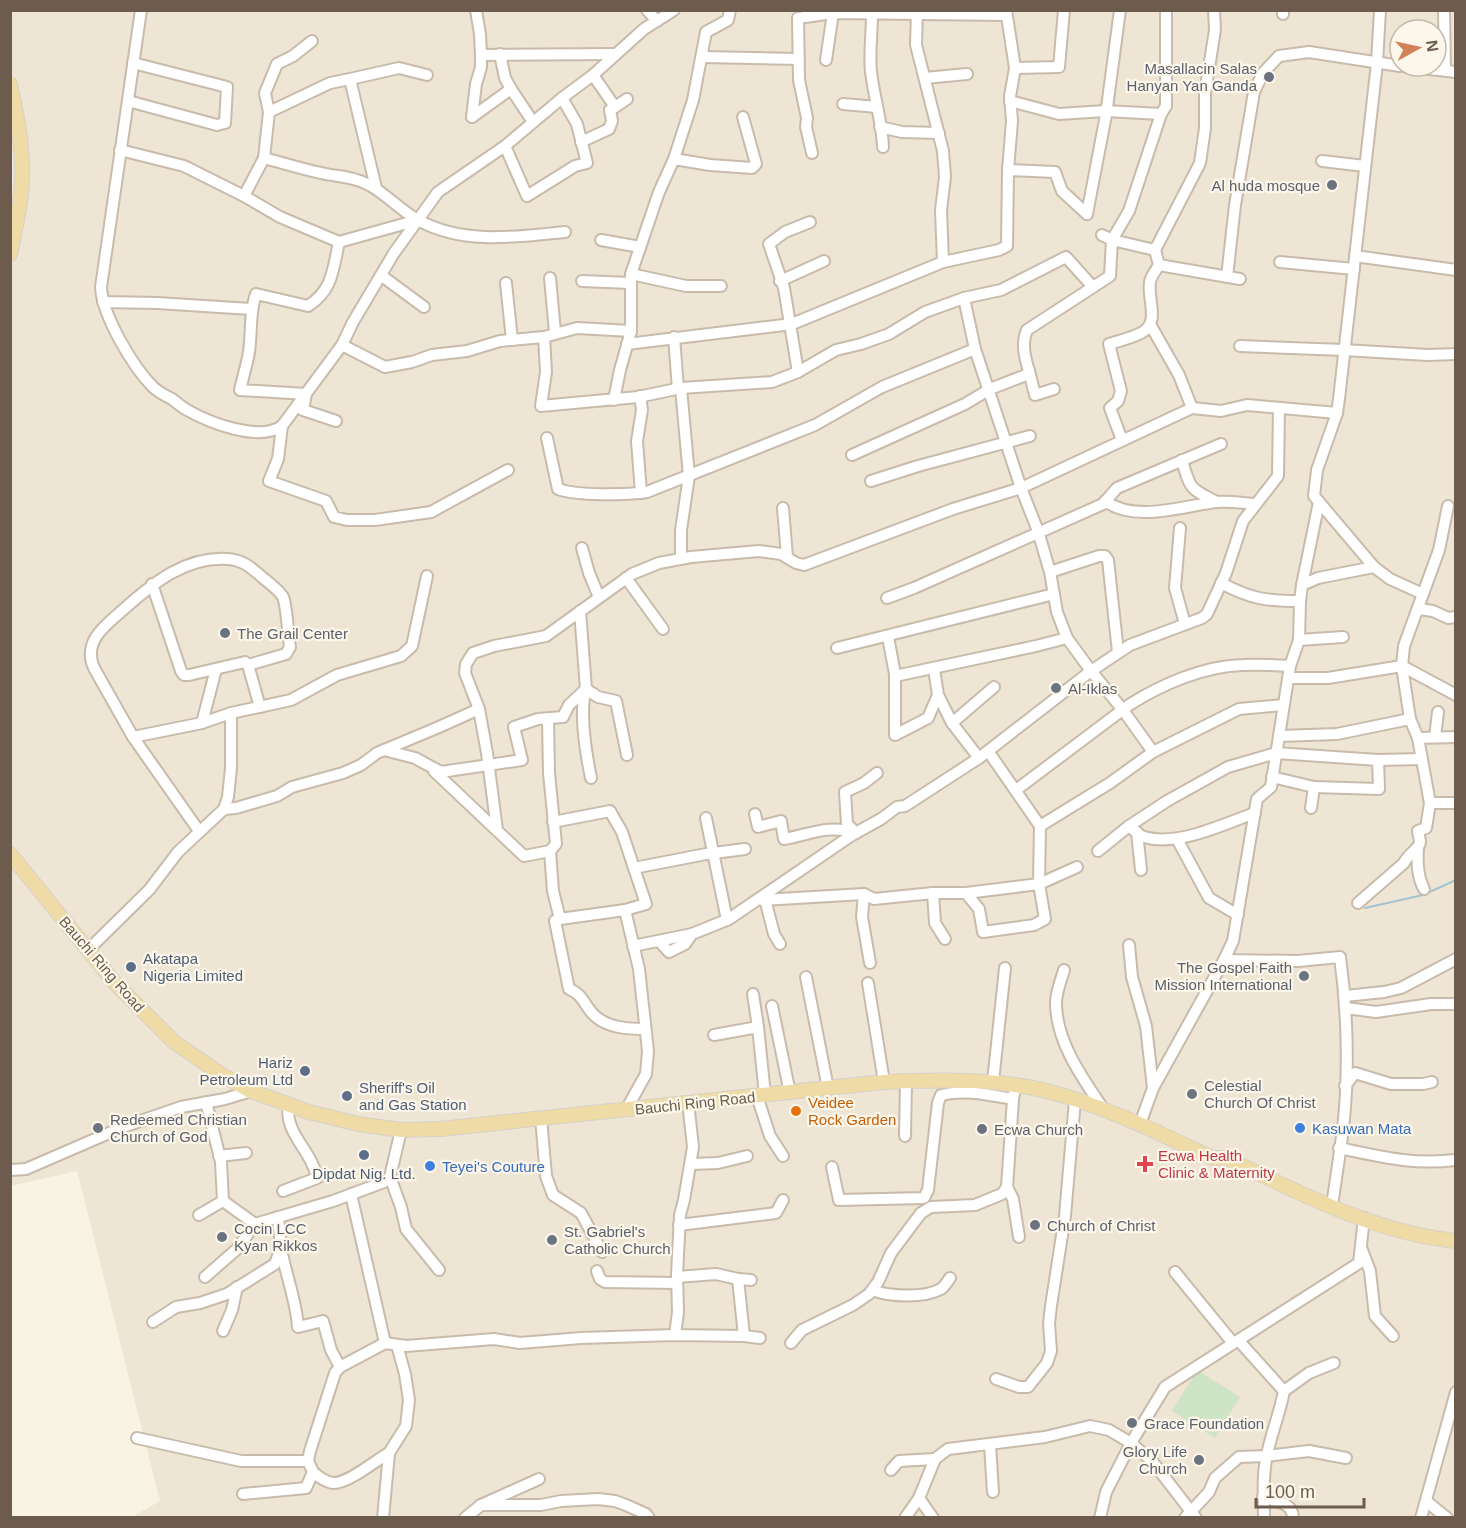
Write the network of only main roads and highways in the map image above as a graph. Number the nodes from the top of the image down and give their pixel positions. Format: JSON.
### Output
{"nodes":[{"id":1,"x":10,"y":84,"type":"edge"},
{"id":2,"x":10,"y":254,"type":"edge"},
{"id":3,"x":10,"y":854,"type":"edge"},
{"id":4,"x":1455,"y":1241,"type":"edge"}],
"edges":[{"from":1,"to":2,"type":"main road"},
{"from":3,"to":4,"type":"main road","name":"Bauchi Ring Road"}]}
